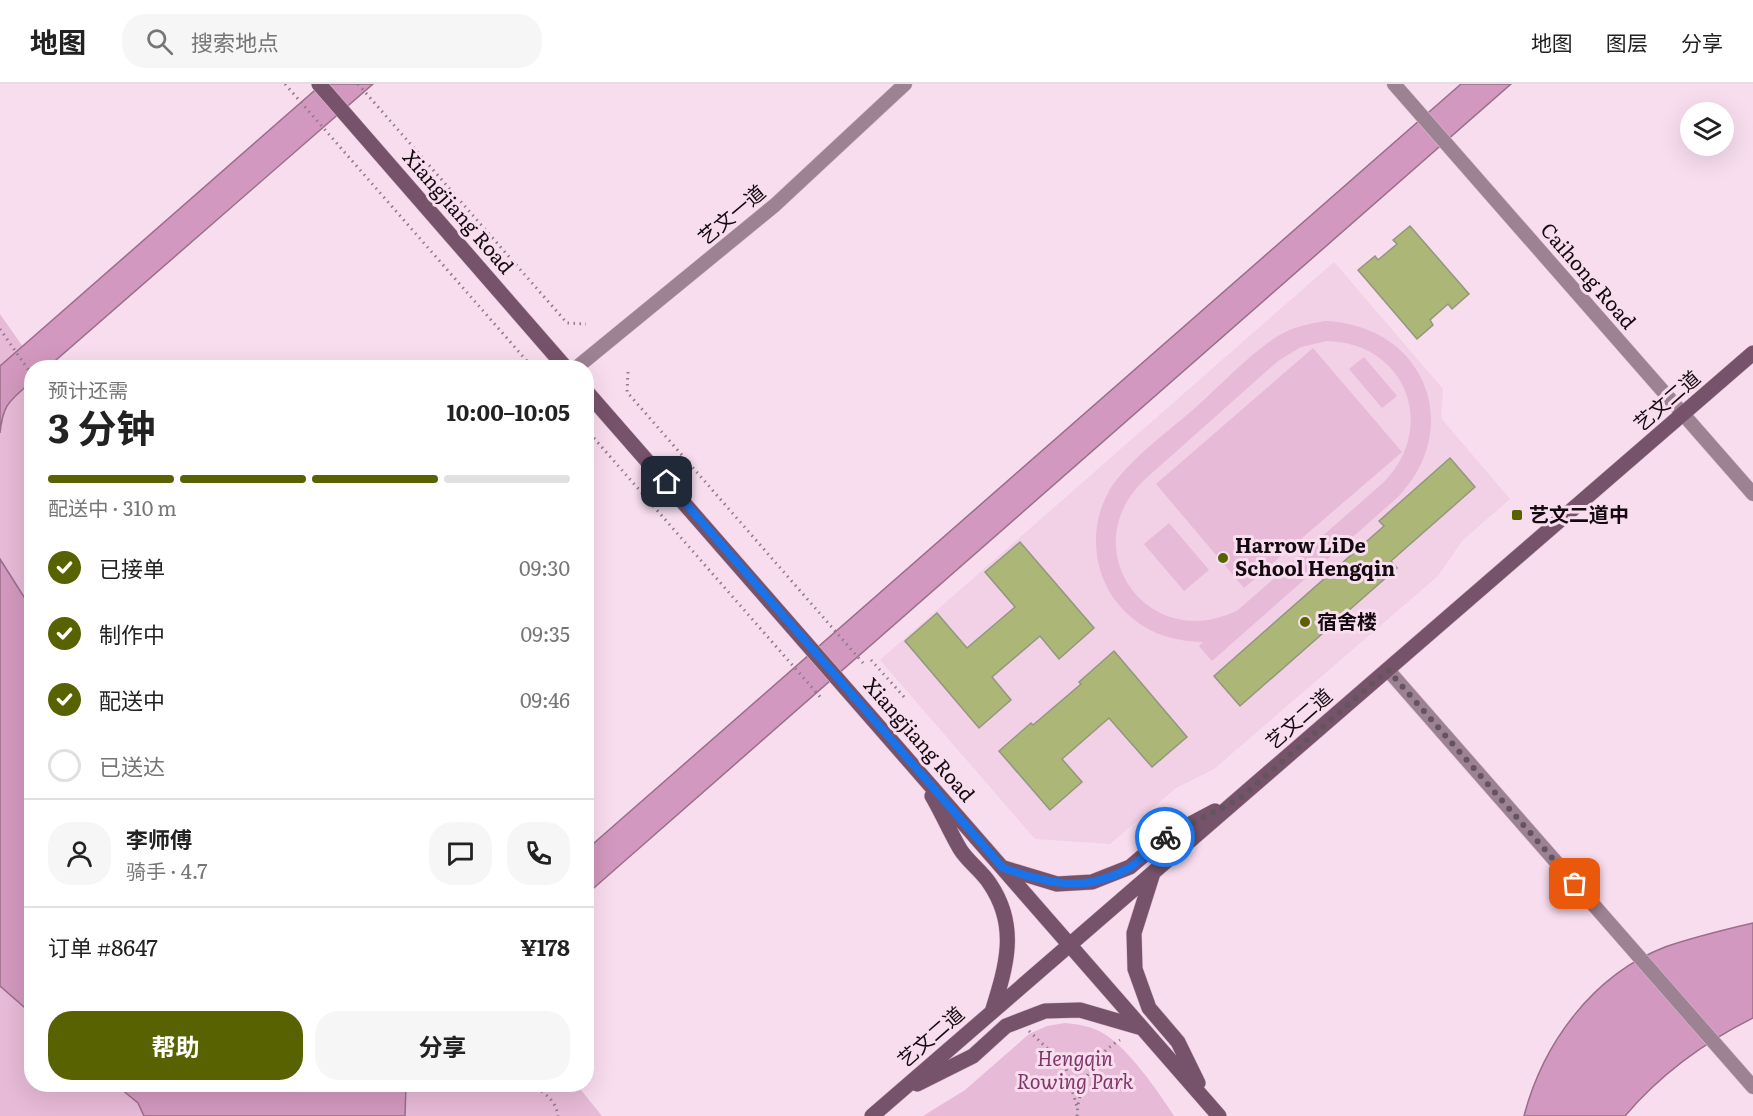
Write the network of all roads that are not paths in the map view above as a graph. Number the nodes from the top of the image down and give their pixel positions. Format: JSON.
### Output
{"nodes":[{"id":1,"x":319,"y":84,"type":"edge"},
{"id":2,"x":905,"y":84,"type":"edge"},
{"id":3,"x":1394,"y":84,"type":"edge"},
{"id":4,"x":1753,"y":353,"type":"edge"},
{"id":5,"x":559,"y":360,"type":"edge"},
{"id":6,"x":586,"y":360,"type":"edge"},
{"id":7,"x":594,"y":400,"type":"edge"},
{"id":8,"x":1684,"y":415,"type":"junction"},
{"id":9,"x":1753,"y":494,"type":"edge"},
{"id":10,"x":1388,"y":670,"type":"junction"},
{"id":11,"x":921,"y":774,"type":"junction"},
{"id":12,"x":1239,"y":799,"type":"junction"},
{"id":13,"x":1003,"y":868,"type":"junction"},
{"id":14,"x":1153,"y":873,"type":"junction"},
{"id":15,"x":1070,"y":945,"type":"junction"},
{"id":16,"x":992,"y":1012,"type":"junction"},
{"id":17,"x":1143,"y":1029,"type":"junction"},
{"id":18,"x":1753,"y":1087,"type":"edge"},
{"id":19,"x":896,"y":1095,"type":"junction"},
{"id":20,"x":1207,"y":1102,"type":"junction"},
{"id":21,"x":872,"y":1116,"type":"edge"},
{"id":22,"x":1219,"y":1116,"type":"edge"}],
"edges":[{"from":1,"to":5,"type":"main road","name":"Xiangjiang Road"},
{"from":2,"to":6,"type":"street","name":"艺文一道"},
{"from":3,"to":8,"type":"street","name":"Caihong Road"},
{"from":4,"to":8,"type":"main road","name":"艺文二道"},
{"from":7,"to":11,"type":"main road","name":"Xiangjiang Road"},
{"from":8,"to":9,"type":"street","name":"Caihong Road"},
{"from":8,"to":10,"type":"main road","name":"艺文二道"},
{"from":10,"to":12,"type":"main road","name":"艺文二道"},
{"from":10,"to":18,"type":"street"},
{"from":11,"to":13,"type":"main road","name":"Xiangjiang Road"},
{"from":11,"to":16,"type":"main road"},
{"from":12,"to":13,"type":"main road"},
{"from":12,"to":14,"type":"main road","name":"艺文二道"},
{"from":13,"to":15,"type":"main road","name":"Xiangjiang Road"},
{"from":14,"to":15,"type":"main road","name":"艺文二道"},
{"from":14,"to":20,"type":"main road"},
{"from":15,"to":16,"type":"main road","name":"艺文二道"},
{"from":15,"to":17,"type":"main road","name":"Xiangjiang Road"},
{"from":16,"to":19,"type":"main road","name":"艺文二道"},
{"from":17,"to":19,"type":"main road"},
{"from":17,"to":20,"type":"main road","name":"Xiangjiang Road"},
{"from":19,"to":21,"type":"main road","name":"艺文二道"},
{"from":20,"to":22,"type":"main road","name":"Xiangjiang Road"}]}
